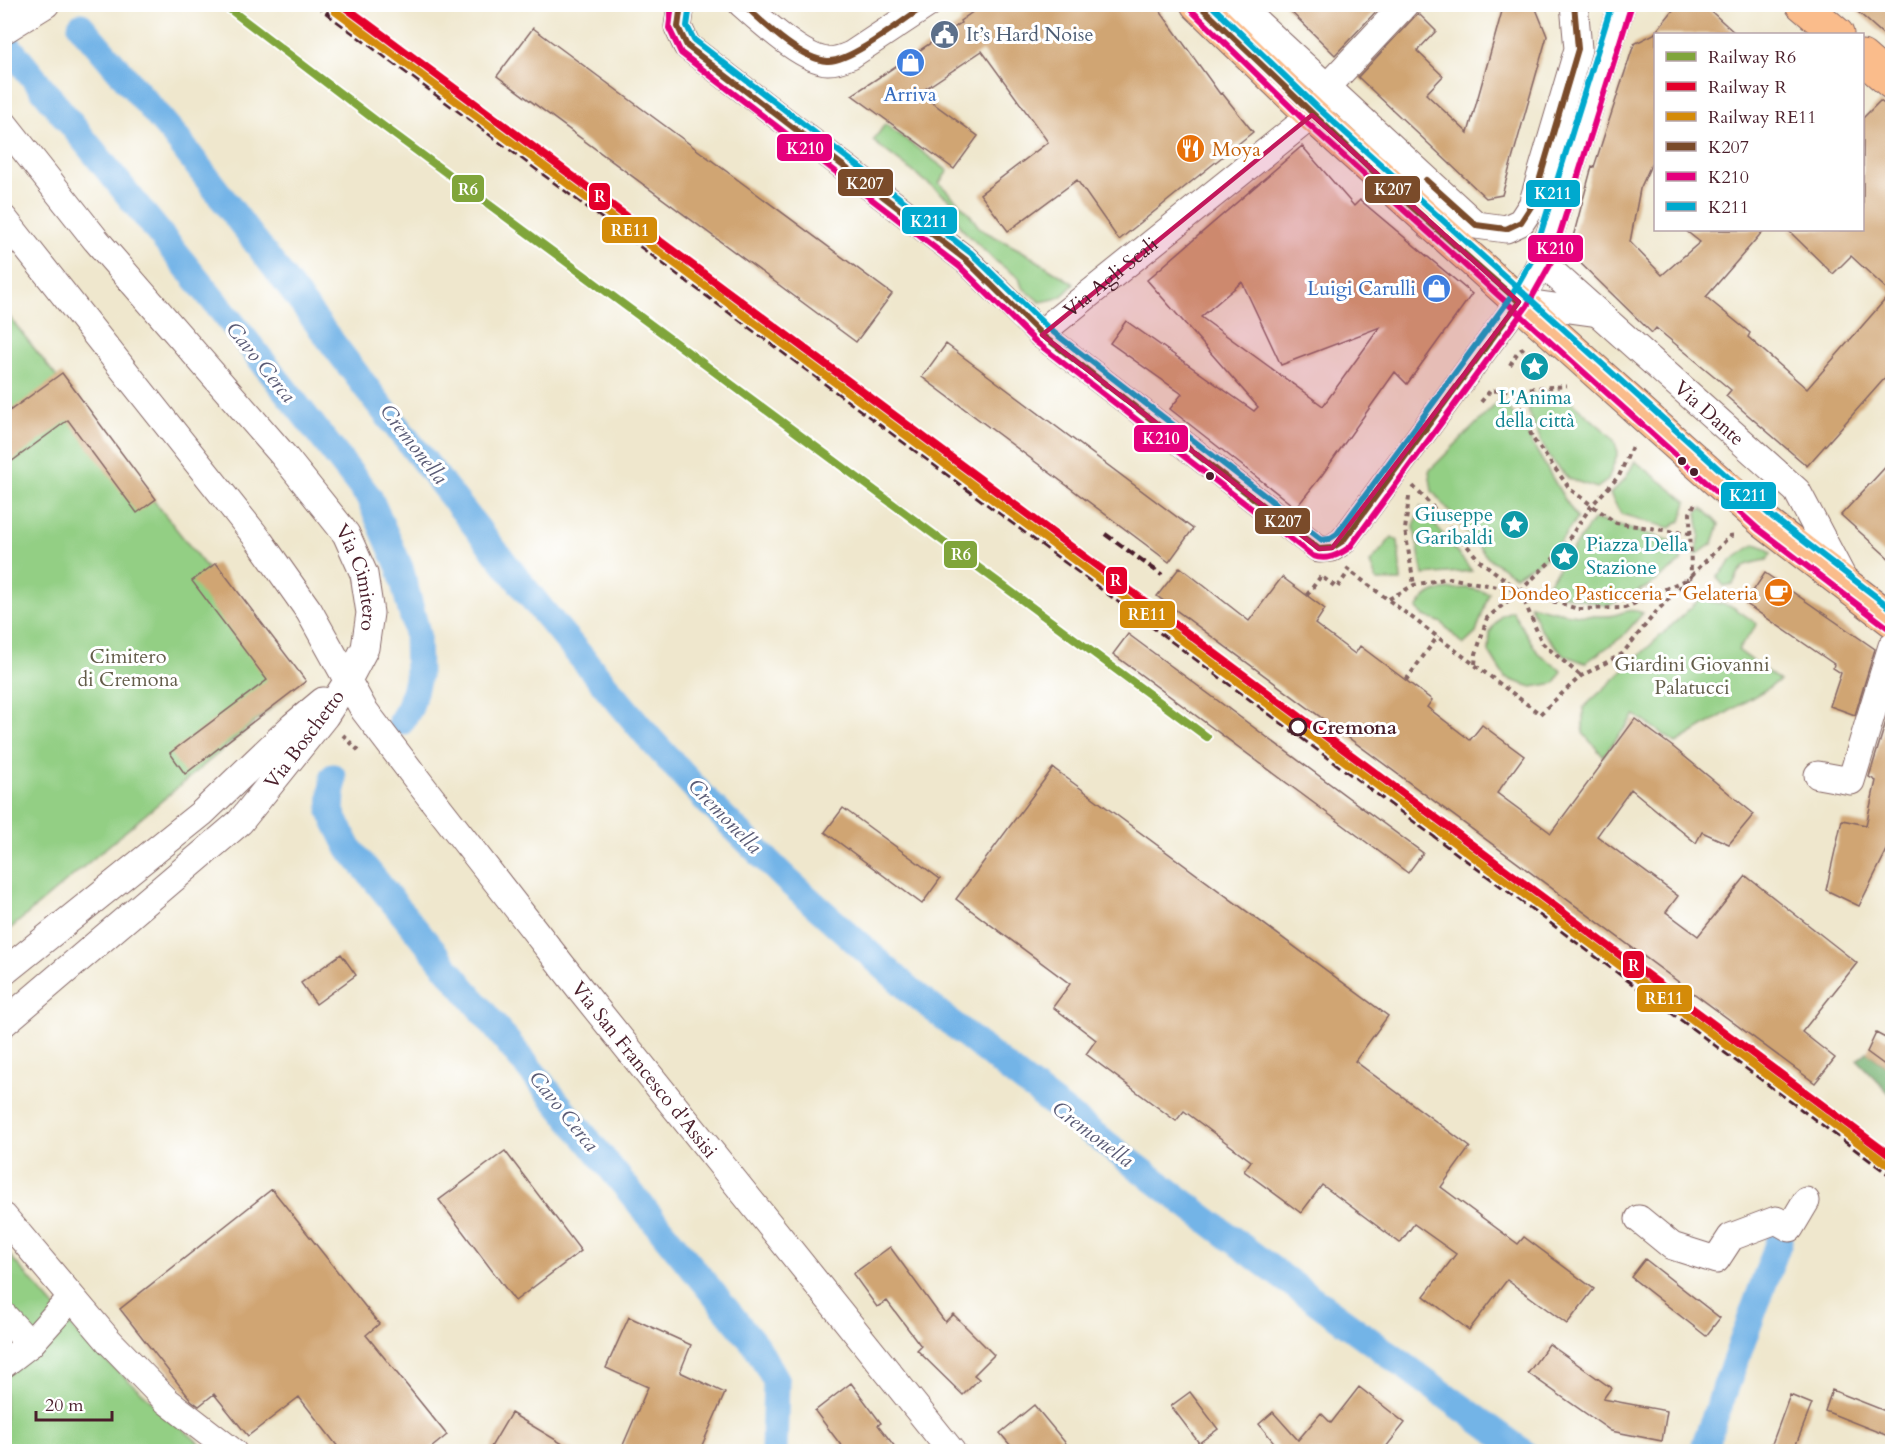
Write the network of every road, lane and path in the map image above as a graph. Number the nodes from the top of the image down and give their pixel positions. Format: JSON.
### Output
{"nodes":[{"id":1,"x":46,"y":4,"type":"edge"},
{"id":2,"x":681,"y":4,"type":"edge"},
{"id":3,"x":742,"y":4,"type":"edge"},
{"id":4,"x":928,"y":4,"type":"edge"},
{"id":5,"x":1197,"y":4,"type":"edge"},
{"id":6,"x":1238,"y":4,"type":"edge"},
{"id":7,"x":1405,"y":4,"type":"edge"},
{"id":8,"x":1574,"y":4,"type":"edge"},
{"id":9,"x":1622,"y":4,"type":"edge"},
{"id":10,"x":1802,"y":4,"type":"edge"},
{"id":11,"x":4,"y":30,"type":"edge"},
{"id":12,"x":1836,"y":33,"type":"edge"},
{"id":13,"x":1864,"y":58,"type":"edge"},
{"id":14,"x":1893,"y":83,"type":"edge"},
{"id":15,"x":1324,"y":99,"type":"junction"},
{"id":16,"x":4,"y":124,"type":"edge"},
{"id":17,"x":4,"y":219,"type":"edge"},
{"id":18,"x":1541,"y":262,"type":"junction"},
{"id":19,"x":1520,"y":302,"type":"junction"},
{"id":20,"x":1598,"y":313,"type":"junction"},
{"id":21,"x":1042,"y":335,"type":"junction"},
{"id":22,"x":1570,"y":386,"type":"dead end"},
{"id":23,"x":1513,"y":390,"type":"junction"},
{"id":24,"x":1474,"y":409,"type":"dead end"},
{"id":25,"x":1635,"y":441,"type":"dead end"},
{"id":26,"x":1698,"y":497,"type":"dead end"},
{"id":27,"x":1592,"y":505,"type":"junction"},
{"id":28,"x":1690,"y":534,"type":"junction"},
{"id":29,"x":1738,"y":535,"type":"dead end"},
{"id":30,"x":1318,"y":549,"type":"junction"},
{"id":31,"x":1349,"y":571,"type":"junction"},
{"id":32,"x":1691,"y":577,"type":"junction"},
{"id":33,"x":1414,"y":585,"type":"junction"},
{"id":34,"x":1848,"y":587,"type":"junction"},
{"id":35,"x":1520,"y":591,"type":"junction"},
{"id":36,"x":1307,"y":595,"type":"dead end"},
{"id":37,"x":1389,"y":599,"type":"junction"},
{"id":38,"x":1893,"y":620,"type":"edge"},
{"id":39,"x":1438,"y":636,"type":"junction"},
{"id":40,"x":1893,"y":646,"type":"edge"},
{"id":41,"x":1475,"y":665,"type":"junction"},
{"id":42,"x":1581,"y":676,"type":"junction"},
{"id":43,"x":1406,"y":680,"type":"dead end"},
{"id":44,"x":347,"y":682,"type":"junction"},
{"id":45,"x":307,"y":739,"type":"junction"},
{"id":46,"x":364,"y":756,"type":"dead end"},
{"id":47,"x":1818,"y":775,"type":"dead end"},
{"id":48,"x":4,"y":972,"type":"edge"},
{"id":49,"x":4,"y":1023,"type":"edge"},
{"id":50,"x":1806,"y":1201,"type":"dead end"},
{"id":51,"x":4,"y":1217,"type":"edge"},
{"id":52,"x":1638,"y":1219,"type":"dead end"},
{"id":53,"x":71,"y":1298,"type":"junction"},
{"id":54,"x":4,"y":1316,"type":"edge"},
{"id":55,"x":30,"y":1344,"type":"junction"},
{"id":56,"x":4,"y":1364,"type":"edge"},
{"id":57,"x":233,"y":1452,"type":"edge"},
{"id":58,"x":952,"y":1452,"type":"edge"}],
"edges":[{"from":1,"to":11,"type":"street"},
{"from":2,"to":21,"type":"street"},
{"from":3,"to":4,"type":"street"},
{"from":5,"to":15,"type":"main road","name":"Via Dante"},
{"from":6,"to":15,"type":"street","name":"Via Dante"},
{"from":7,"to":15,"type":"street","name":"Via Agli Scali"},
{"from":8,"to":15,"type":"street","name":"Via Dante"},
{"from":9,"to":18,"type":"street"},
{"from":10,"to":12,"type":"main road"},
{"from":13,"to":14,"type":"main road"},
{"from":15,"to":19,"type":"main road","name":"Via Dante"},
{"from":15,"to":21,"type":"street","name":"Via Agli Scali"},
{"from":16,"to":44,"type":"street","name":"Via Cimitero"},
{"from":17,"to":44,"type":"street","name":"Via Cimitero"},
{"from":18,"to":19,"type":"street"},
{"from":18,"to":20,"type":"street","name":"Via Dante"},
{"from":19,"to":20,"type":"street"},
{"from":19,"to":30,"type":"street"},
{"from":19,"to":34,"type":"main road","name":"Via Dante"},
{"from":20,"to":34,"type":"street","name":"Via Dante"},
{"from":21,"to":30,"type":"street","name":"Via Agli Scali"},
{"from":22,"to":23,"type":"path"},
{"from":23,"to":24,"type":"path"},
{"from":23,"to":27,"type":"path"},
{"from":25,"to":27,"type":"path"},
{"from":26,"to":28,"type":"path"},
{"from":27,"to":28,"type":"path"},
{"from":27,"to":35,"type":"path"},
{"from":28,"to":32,"type":"path"},
{"from":29,"to":32,"type":"path"},
{"from":30,"to":31,"type":"path"},
{"from":31,"to":36,"type":"path"},
{"from":31,"to":37,"type":"path"},
{"from":32,"to":35,"type":"path"},
{"from":32,"to":42,"type":"path"},
{"from":33,"to":35,"type":"path"},
{"from":33,"to":35,"type":"path"},
{"from":33,"to":37,"type":"path"},
{"from":34,"to":38,"type":"main road","name":"Via Dante"},
{"from":35,"to":41,"type":"path"},
{"from":35,"to":42,"type":"path"},
{"from":37,"to":39,"type":"path"},
{"from":39,"to":41,"type":"path"},
{"from":39,"to":43,"type":"path"},
{"from":40,"to":47,"type":"street"},
{"from":41,"to":42,"type":"path"},
{"from":44,"to":45,"type":"street","name":"Via Boschetto"},
{"from":44,"to":48,"type":"street","name":"Via Boschetto"},
{"from":44,"to":58,"type":"street","name":"Via San Francesco d'Assisi"},
{"from":45,"to":46,"type":"path"},
{"from":45,"to":49,"type":"street","name":"Via Boschetto"},
{"from":50,"to":52,"type":"street"},
{"from":51,"to":53,"type":"street"},
{"from":53,"to":55,"type":"street"},
{"from":53,"to":57,"type":"street"},
{"from":54,"to":55,"type":"street"},
{"from":55,"to":56,"type":"street"}]}
